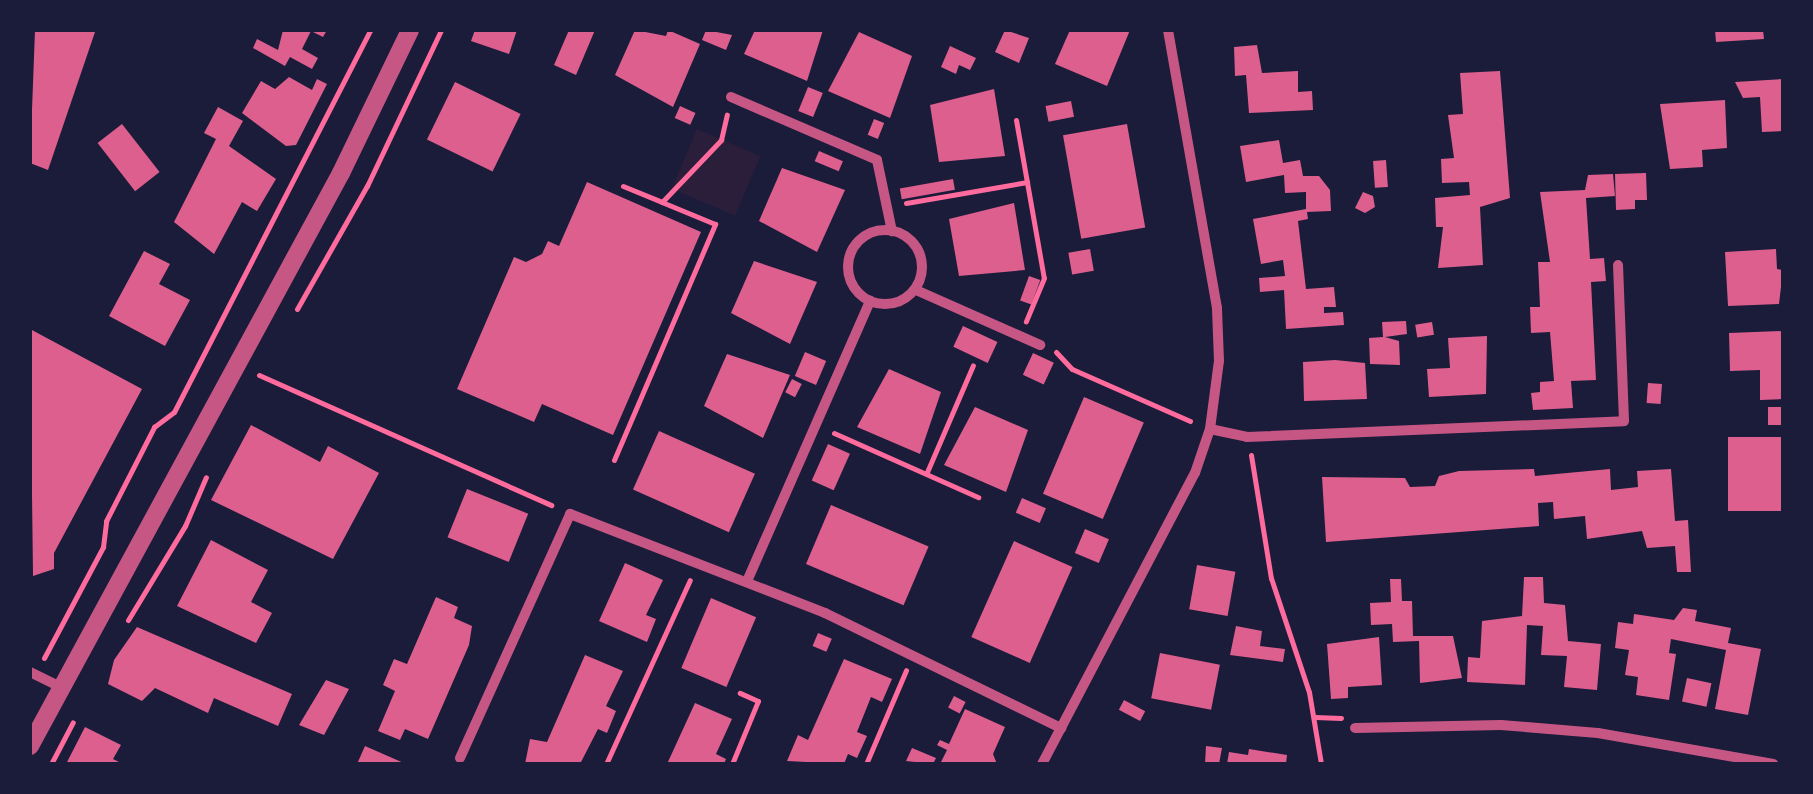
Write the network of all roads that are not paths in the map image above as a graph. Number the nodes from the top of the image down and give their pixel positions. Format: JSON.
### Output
{"nodes":[{"id":1,"x":410,"y":30,"type":"edge"},
{"id":2,"x":1168,"y":30,"type":"edge"},
{"id":3,"x":732,"y":98,"type":"road end"},
{"id":4,"x":892,"y":230,"type":"junction"},
{"id":5,"x":1618,"y":265,"type":"dead end"},
{"id":6,"x":916,"y":290,"type":"junction"},
{"id":7,"x":870,"y":301,"type":"junction"},
{"id":8,"x":1040,"y":344,"type":"road end"},
{"id":9,"x":1210,"y":429,"type":"junction"},
{"id":10,"x":748,"y":579,"type":"junction"},
{"id":11,"x":33,"y":673,"type":"edge"},
{"id":12,"x":61,"y":688,"type":"junction"},
{"id":13,"x":1061,"y":728,"type":"junction"},
{"id":14,"x":1354,"y":728,"type":"dead end"},
{"id":15,"x":30,"y":746,"type":"edge"},
{"id":16,"x":460,"y":758,"type":"dead end"},
{"id":17,"x":1042,"y":764,"type":"edge"},
{"id":18,"x":1773,"y":764,"type":"edge"}],
"edges":[{"from":1,"to":12,"type":"street"},
{"from":2,"to":9,"type":"street"},
{"from":3,"to":4,"type":"street"},
{"from":4,"to":6,"type":"street"},
{"from":4,"to":7,"type":"street"},
{"from":5,"to":9,"type":"street"},
{"from":6,"to":7,"type":"street"},
{"from":6,"to":8,"type":"street"},
{"from":7,"to":10,"type":"street"},
{"from":9,"to":13,"type":"street"},
{"from":10,"to":13,"type":"street"},
{"from":10,"to":16,"type":"street"},
{"from":11,"to":12,"type":"street"},
{"from":12,"to":15,"type":"street"},
{"from":13,"to":17,"type":"street"},
{"from":14,"to":18,"type":"street"}]}
